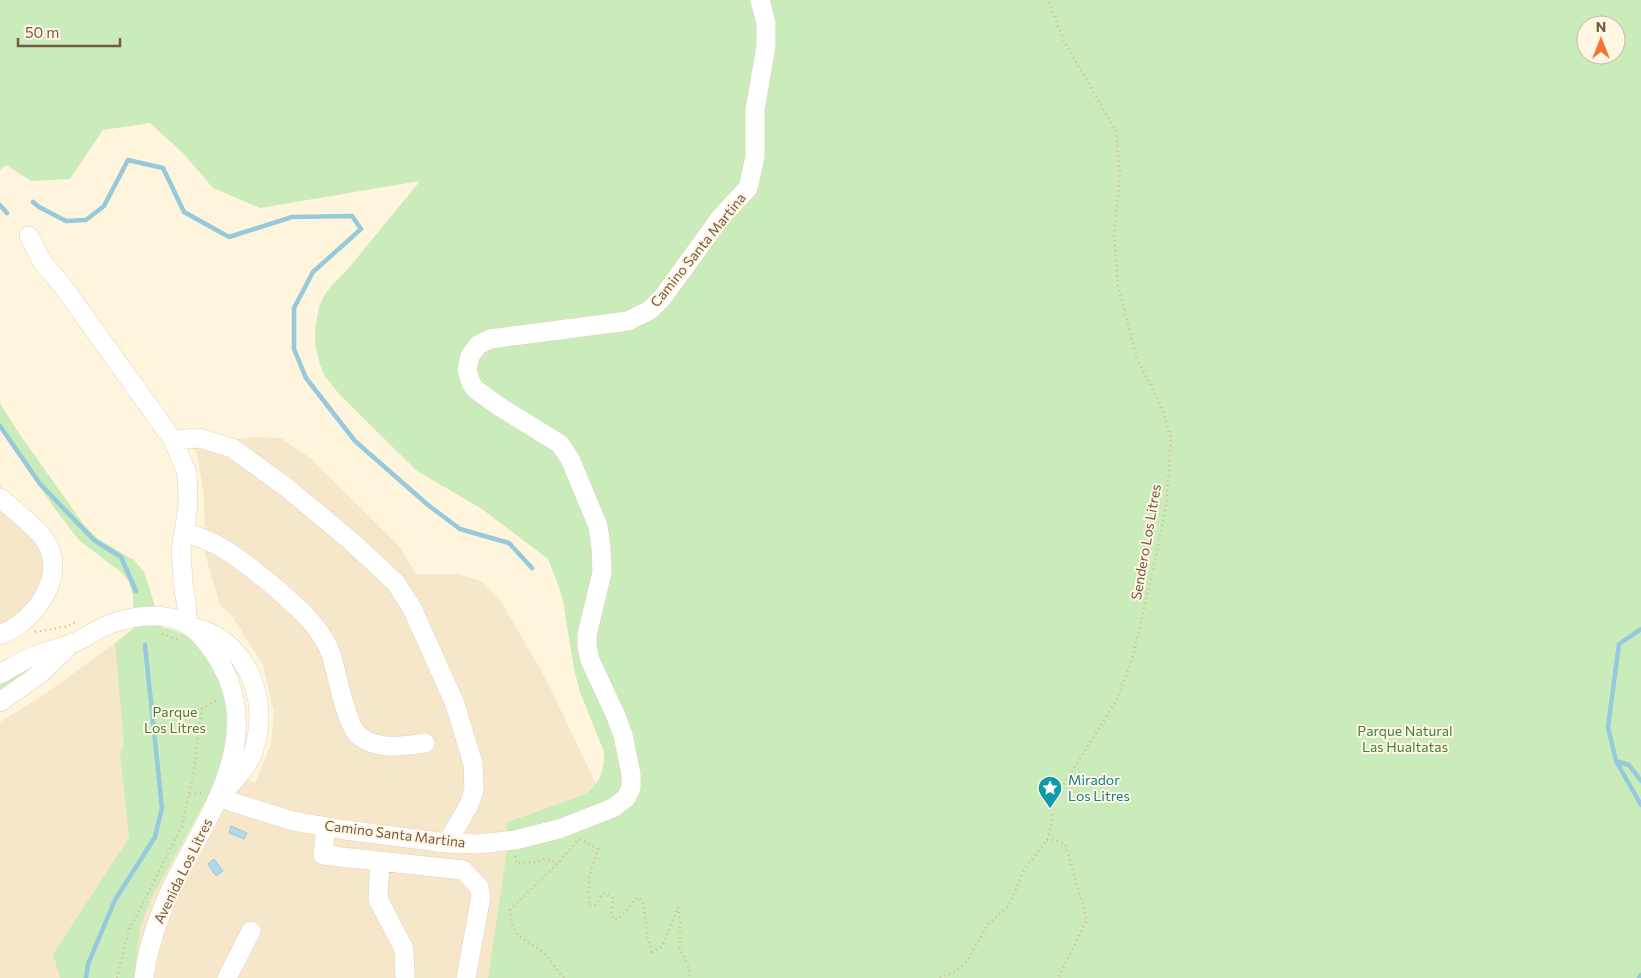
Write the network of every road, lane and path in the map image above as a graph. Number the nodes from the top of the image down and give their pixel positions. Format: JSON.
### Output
{"nodes":[{"id":1,"x":760,"y":0,"type":"edge"},
{"id":2,"x":1048,"y":0,"type":"edge"},
{"id":3,"x":29,"y":236,"type":"dead end"},
{"id":4,"x":173,"y":440,"type":"junction"},
{"id":5,"x":0,"y":498,"type":"edge"},
{"id":6,"x":185,"y":532,"type":"junction"},
{"id":7,"x":82,"y":619,"type":"dead end"},
{"id":8,"x":188,"y":631,"type":"junction"},
{"id":9,"x":34,"y":632,"type":"dead end"},
{"id":10,"x":156,"y":633,"type":"dead end"},
{"id":11,"x":0,"y":635,"type":"edge"},
{"id":12,"x":36,"y":665,"type":"junction"},
{"id":13,"x":0,"y":674,"type":"edge"},
{"id":14,"x":221,"y":698,"type":"dead end"},
{"id":15,"x":0,"y":702,"type":"edge"},
{"id":16,"x":425,"y":743,"type":"dead end"},
{"id":17,"x":220,"y":795,"type":"junction"},
{"id":18,"x":326,"y":827,"type":"junction"},
{"id":19,"x":1048,"y":840,"type":"junction"},
{"id":20,"x":447,"y":843,"type":"junction"},
{"id":21,"x":380,"y":862,"type":"junction"},
{"id":22,"x":516,"y":863,"type":"dead end"},
{"id":23,"x":558,"y":863,"type":"junction"},
{"id":24,"x":251,"y":931,"type":"dead end"},
{"id":25,"x":117,"y":978,"type":"edge"},
{"id":26,"x":144,"y":978,"type":"edge"},
{"id":27,"x":227,"y":978,"type":"edge"},
{"id":28,"x":405,"y":978,"type":"edge"},
{"id":29,"x":466,"y":978,"type":"edge"},
{"id":30,"x":564,"y":978,"type":"edge"},
{"id":31,"x":690,"y":978,"type":"edge"},
{"id":32,"x":940,"y":978,"type":"edge"},
{"id":33,"x":1058,"y":978,"type":"edge"}],
"edges":[{"from":1,"to":20,"type":"street","name":"Camino Santa Martina"},
{"from":2,"to":19,"type":"path","name":"Sendero Los Litres"},
{"from":3,"to":4,"type":"street"},
{"from":4,"to":6,"type":"street"},
{"from":4,"to":20,"type":"street"},
{"from":5,"to":11,"type":"street"},
{"from":6,"to":8,"type":"street"},
{"from":6,"to":16,"type":"street"},
{"from":7,"to":9,"type":"path"},
{"from":8,"to":10,"type":"path"},
{"from":8,"to":12,"type":"street"},
{"from":8,"to":17,"type":"street","name":"Avenida Los Litres"},
{"from":12,"to":13,"type":"street"},
{"from":12,"to":15,"type":"street"},
{"from":14,"to":25,"type":"path"},
{"from":17,"to":18,"type":"street","name":"Camino Santa Martina"},
{"from":17,"to":26,"type":"street","name":"Avenida Los Litres"},
{"from":18,"to":20,"type":"street","name":"Camino Santa Martina"},
{"from":18,"to":21,"type":"street"},
{"from":19,"to":32,"type":"path"},
{"from":19,"to":33,"type":"path"},
{"from":21,"to":28,"type":"street"},
{"from":21,"to":29,"type":"street"},
{"from":22,"to":23,"type":"path"},
{"from":23,"to":30,"type":"path"},
{"from":23,"to":31,"type":"path"},
{"from":24,"to":27,"type":"street"}]}
